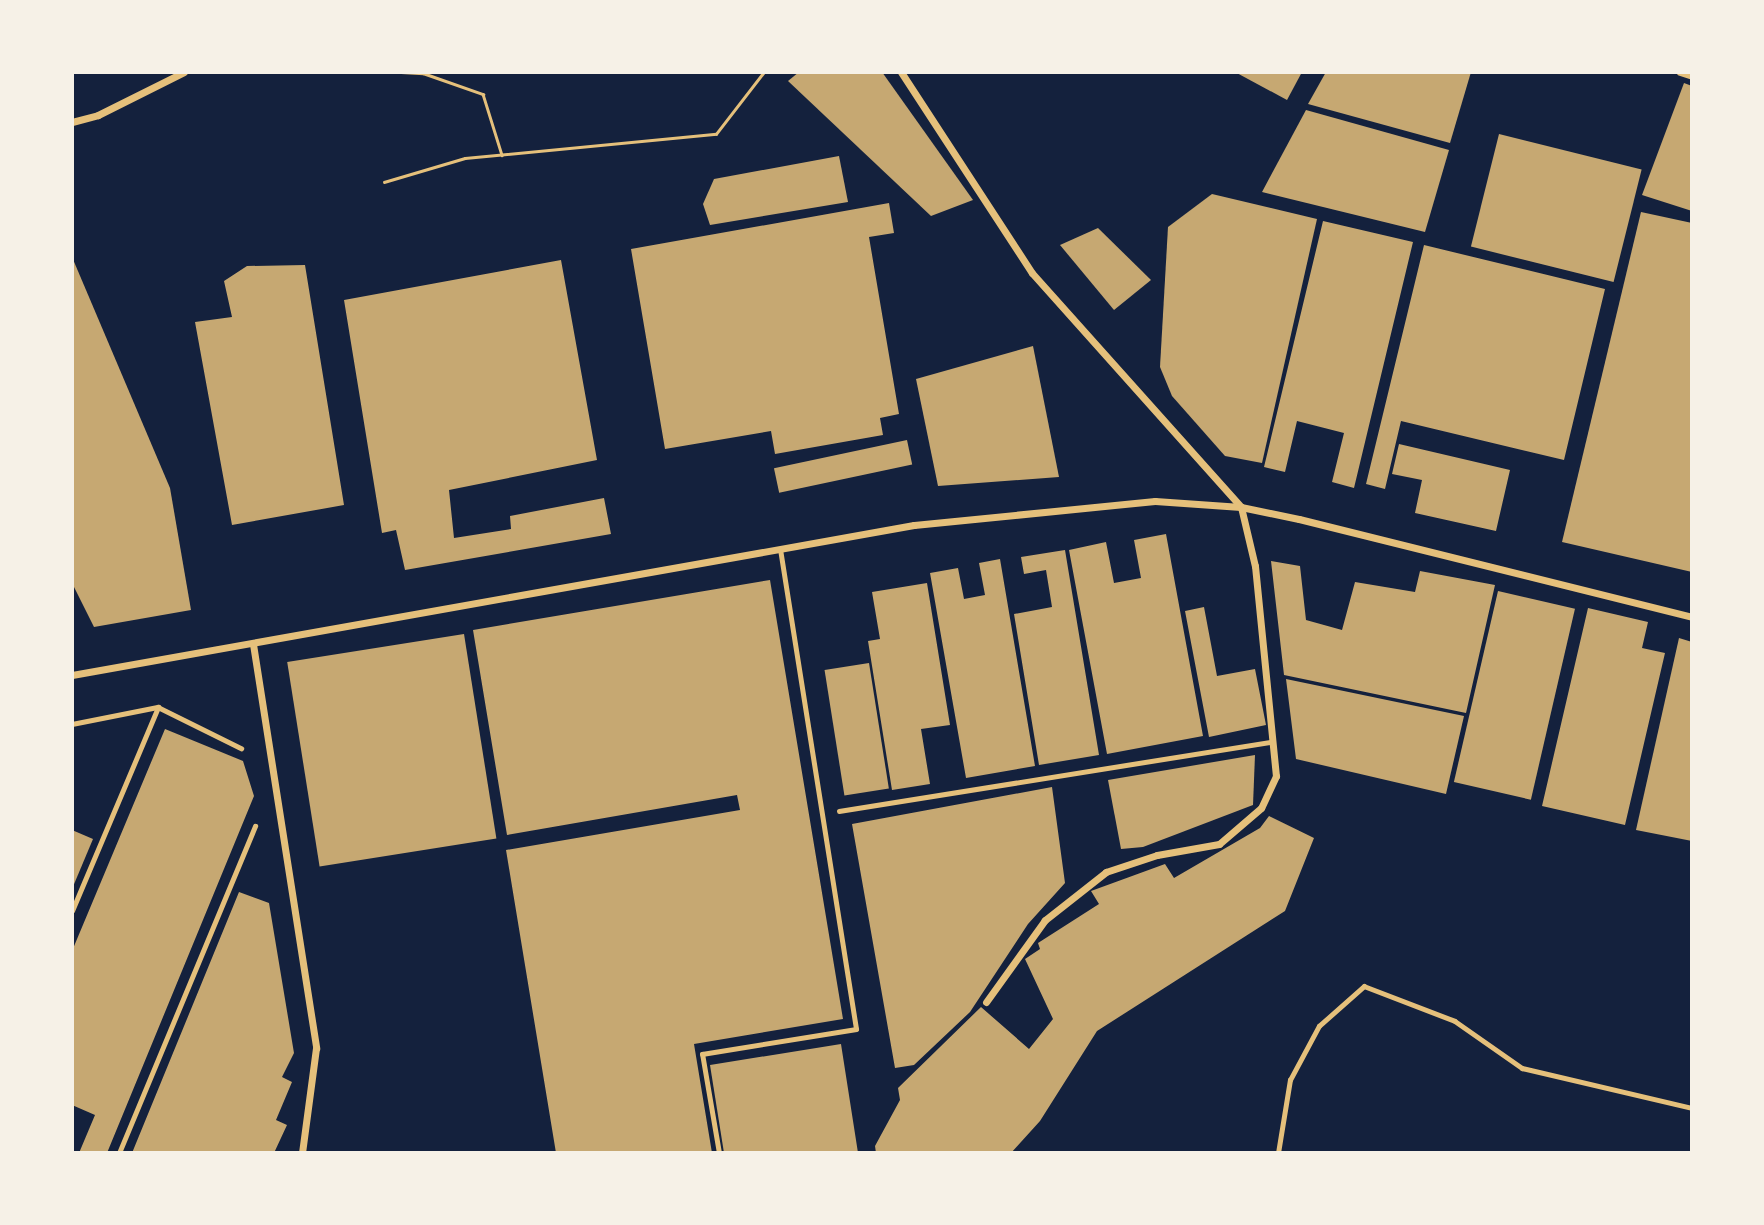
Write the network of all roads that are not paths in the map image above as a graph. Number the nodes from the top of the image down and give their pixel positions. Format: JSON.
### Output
{"nodes":[{"id":1,"x":184,"y":72,"type":"edge"},
{"id":2,"x":901,"y":72,"type":"edge"},
{"id":3,"x":1680,"y":72,"type":"edge"},
{"id":4,"x":1692,"y":76,"type":"edge"},
{"id":5,"x":72,"y":122,"type":"edge"},
{"id":6,"x":1241,"y":507,"type":"junction"},
{"id":7,"x":780,"y":550,"type":"junction"},
{"id":8,"x":1692,"y":617,"type":"edge"},
{"id":9,"x":253,"y":645,"type":"junction"},
{"id":10,"x":72,"y":675,"type":"edge"},
{"id":11,"x":158,"y":707,"type":"junction"},
{"id":12,"x":72,"y":724,"type":"edge"},
{"id":13,"x":1272,"y":742,"type":"junction"},
{"id":14,"x":241,"y":748,"type":"dead end"},
{"id":15,"x":839,"y":811,"type":"dead end"},
{"id":16,"x":255,"y":826,"type":"dead end"},
{"id":17,"x":72,"y":911,"type":"edge"},
{"id":18,"x":986,"y":1002,"type":"dead end"},
{"id":19,"x":1692,"y":1108,"type":"edge"},
{"id":20,"x":119,"y":1153,"type":"edge"},
{"id":21,"x":302,"y":1153,"type":"edge"},
{"id":22,"x":719,"y":1153,"type":"edge"},
{"id":23,"x":1278,"y":1153,"type":"edge"}],
"edges":[{"from":1,"to":5,"type":"street"},
{"from":2,"to":6,"type":"street"},
{"from":3,"to":4,"type":"street"},
{"from":6,"to":7,"type":"street"},
{"from":6,"to":8,"type":"street"},
{"from":6,"to":13,"type":"street"},
{"from":7,"to":9,"type":"street"},
{"from":7,"to":22,"type":"lane"},
{"from":9,"to":10,"type":"street"},
{"from":9,"to":21,"type":"street"},
{"from":11,"to":12,"type":"lane"},
{"from":11,"to":14,"type":"lane"},
{"from":11,"to":17,"type":"lane"},
{"from":13,"to":15,"type":"lane"},
{"from":13,"to":18,"type":"street"},
{"from":16,"to":20,"type":"lane"},
{"from":19,"to":23,"type":"lane"}]}
